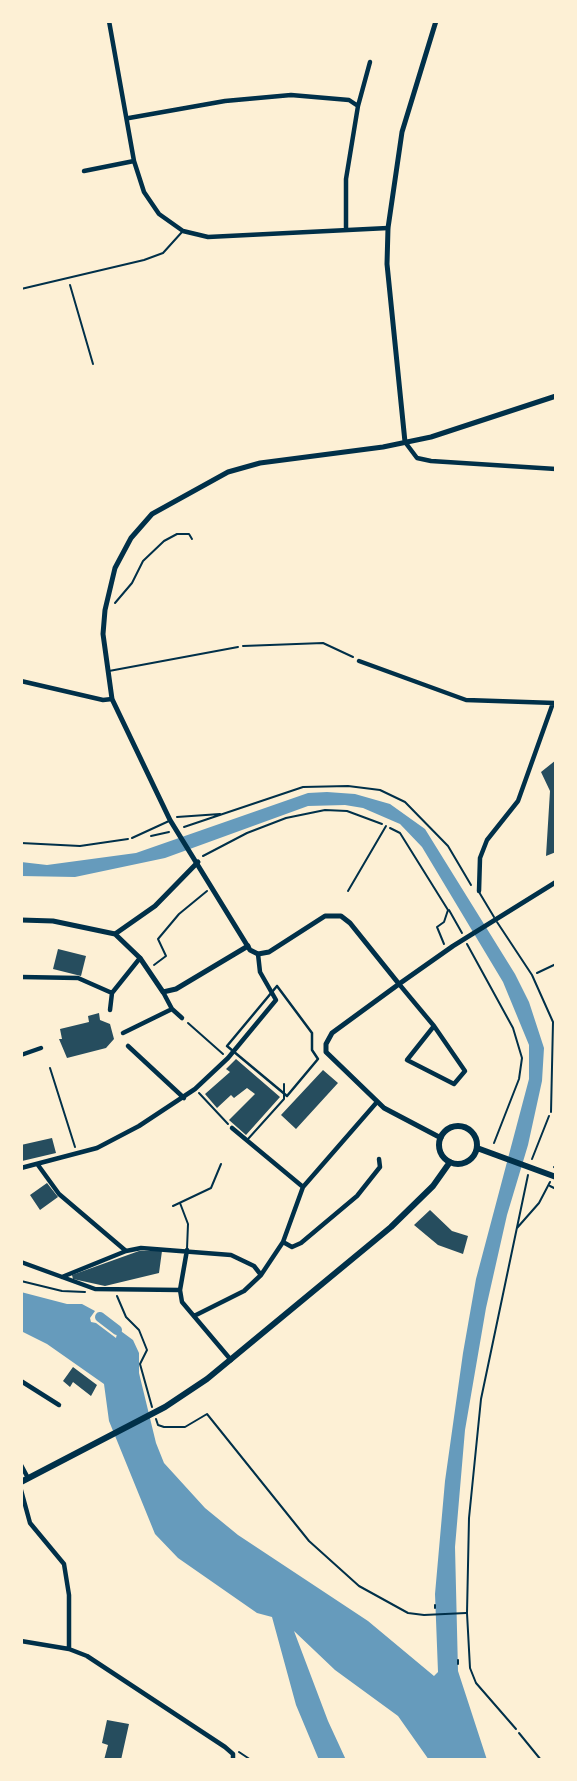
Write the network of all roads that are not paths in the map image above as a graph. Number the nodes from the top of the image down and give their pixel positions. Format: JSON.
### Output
{"nodes":[{"id":1,"x":109,"y":21,"type":"edge"},
{"id":2,"x":436,"y":21,"type":"edge"},
{"id":3,"x":370,"y":62,"type":"dead end"},
{"id":4,"x":358,"y":106,"type":"junction"},
{"id":5,"x":129,"y":118,"type":"junction"},
{"id":6,"x":134,"y":161,"type":"junction"},
{"id":7,"x":84,"y":171,"type":"dead end"},
{"id":8,"x":346,"y":228,"type":"junction"},
{"id":9,"x":388,"y":228,"type":"junction"},
{"id":10,"x":183,"y":231,"type":"junction"},
{"id":11,"x":21,"y":289,"type":"edge"},
{"id":12,"x":556,"y":396,"type":"edge"},
{"id":13,"x":405,"y":442,"type":"junction"},
{"id":14,"x":556,"y":469,"type":"edge"},
{"id":15,"x":238,"y":647,"type":"road end"},
{"id":16,"x":359,"y":662,"type":"road end"},
{"id":17,"x":108,"y":671,"type":"junction"},
{"id":18,"x":21,"y":681,"type":"edge"},
{"id":19,"x":112,"y":699,"type":"junction"},
{"id":20,"x":555,"y":703,"type":"edge"},
{"id":21,"x":170,"y":820,"type":"junction"},
{"id":22,"x":386,"y":826,"type":"road end"},
{"id":23,"x":132,"y":838,"type":"road end"},
{"id":24,"x":196,"y":859,"type":"junction"},
{"id":25,"x":556,"y":882,"type":"edge"},
{"id":26,"x":348,"y":891,"type":"dead end"},
{"id":27,"x":479,"y":891,"type":"joint"},
{"id":28,"x":21,"y":920,"type":"edge"},
{"id":29,"x":115,"y":934,"type":"junction"},
{"id":30,"x":249,"y":948,"type":"junction"},
{"id":31,"x":258,"y":954,"type":"junction"},
{"id":32,"x":140,"y":958,"type":"junction"},
{"id":33,"x":21,"y":977,"type":"edge"},
{"id":34,"x":399,"y":984,"type":"junction"},
{"id":35,"x":163,"y":992,"type":"junction"},
{"id":36,"x":112,"y":993,"type":"junction"},
{"id":37,"x":271,"y":993,"type":"junction"},
{"id":38,"x":172,"y":1009,"type":"junction"},
{"id":39,"x":110,"y":1010,"type":"dead end"},
{"id":40,"x":181,"y":1017,"type":"road end"},
{"id":41,"x":434,"y":1026,"type":"junction"},
{"id":42,"x":123,"y":1033,"type":"dead end"},
{"id":43,"x":128,"y":1046,"type":"dead end"},
{"id":44,"x":41,"y":1048,"type":"dead end"},
{"id":45,"x":233,"y":1051,"type":"junction"},
{"id":46,"x":21,"y":1055,"type":"edge"},
{"id":47,"x":284,"y":1084,"type":"dead end"},
{"id":48,"x":284,"y":1093,"type":"junction"},
{"id":49,"x":184,"y":1098,"type":"junction"},
{"id":50,"x":377,"y":1102,"type":"junction"},
{"id":51,"x":551,"y":1112,"type":"dead end"},
{"id":52,"x":232,"y":1128,"type":"road end"},
{"id":53,"x":441,"y":1138,"type":"junction"},
{"id":54,"x":246,"y":1141,"type":"junction"},
{"id":55,"x":477,"y":1148,"type":"junction"},
{"id":56,"x":379,"y":1159,"type":"dead end"},
{"id":57,"x":450,"y":1161,"type":"junction"},
{"id":58,"x":220,"y":1164,"type":"dead end"},
{"id":59,"x":38,"y":1165,"type":"junction"},
{"id":60,"x":21,"y":1168,"type":"edge"},
{"id":61,"x":556,"y":1177,"type":"edge"},
{"id":62,"x":303,"y":1187,"type":"junction"},
{"id":63,"x":180,"y":1203,"type":"junction"},
{"id":64,"x":173,"y":1206,"type":"dead end"},
{"id":65,"x":283,"y":1242,"type":"junction"},
{"id":66,"x":187,"y":1250,"type":"junction"},
{"id":67,"x":126,"y":1251,"type":"junction"},
{"id":68,"x":21,"y":1262,"type":"edge"},
{"id":69,"x":261,"y":1275,"type":"junction"},
{"id":70,"x":61,"y":1277,"type":"junction"},
{"id":71,"x":180,"y":1290,"type":"junction"},
{"id":72,"x":194,"y":1316,"type":"junction"},
{"id":73,"x":231,"y":1360,"type":"junction"},
{"id":74,"x":21,"y":1381,"type":"edge"},
{"id":75,"x":59,"y":1405,"type":"dead end"},
{"id":76,"x":21,"y":1465,"type":"edge"},
{"id":77,"x":24,"y":1480,"type":"edge"},
{"id":78,"x":21,"y":1490,"type":"edge"},
{"id":79,"x":21,"y":1641,"type":"edge"},
{"id":80,"x":69,"y":1648,"type":"junction"},
{"id":81,"x":519,"y":1733,"type":"road end"},
{"id":82,"x":233,"y":1760,"type":"edge"},
{"id":83,"x":541,"y":1760,"type":"edge"}],
"edges":[{"from":1,"to":5,"type":"street"},
{"from":2,"to":9,"type":"main road"},
{"from":3,"to":4,"type":"street"},
{"from":4,"to":5,"type":"street"},
{"from":4,"to":8,"type":"street"},
{"from":5,"to":6,"type":"street"},
{"from":6,"to":7,"type":"street"},
{"from":6,"to":10,"type":"street"},
{"from":8,"to":9,"type":"street"},
{"from":8,"to":10,"type":"street"},
{"from":9,"to":13,"type":"main road"},
{"from":10,"to":11,"type":"lane"},
{"from":12,"to":13,"type":"main road"},
{"from":13,"to":14,"type":"street"},
{"from":13,"to":17,"type":"main road"},
{"from":15,"to":17,"type":"lane"},
{"from":16,"to":20,"type":"street"},
{"from":17,"to":19,"type":"main road"},
{"from":18,"to":19,"type":"street"},
{"from":19,"to":21,"type":"main road"},
{"from":20,"to":27,"type":"street"},
{"from":21,"to":23,"type":"lane"},
{"from":21,"to":24,"type":"main road"},
{"from":22,"to":26,"type":"lane"},
{"from":24,"to":29,"type":"main road"},
{"from":24,"to":30,"type":"main road"},
{"from":25,"to":34,"type":"main road"},
{"from":27,"to":51,"type":"lane"},
{"from":28,"to":29,"type":"main road"},
{"from":29,"to":32,"type":"main road"},
{"from":30,"to":31,"type":"main road"},
{"from":30,"to":35,"type":"main road"},
{"from":31,"to":34,"type":"main road"},
{"from":31,"to":37,"type":"street"},
{"from":32,"to":35,"type":"main road"},
{"from":32,"to":36,"type":"street"},
{"from":33,"to":36,"type":"street"},
{"from":34,"to":41,"type":"street"},
{"from":34,"to":50,"type":"main road"},
{"from":35,"to":38,"type":"street"},
{"from":36,"to":39,"type":"street"},
{"from":37,"to":45,"type":"street"},
{"from":37,"to":45,"type":"street"},
{"from":37,"to":48,"type":"street"},
{"from":38,"to":40,"type":"street"},
{"from":38,"to":42,"type":"street"},
{"from":41,"to":41,"type":"street"},
{"from":43,"to":49,"type":"street"},
{"from":44,"to":46,"type":"street"},
{"from":45,"to":48,"type":"street"},
{"from":45,"to":49,"type":"street"},
{"from":47,"to":48,"type":"lane"},
{"from":48,"to":54,"type":"lane"},
{"from":49,"to":59,"type":"street"},
{"from":50,"to":53,"type":"main road"},
{"from":50,"to":62,"type":"street"},
{"from":52,"to":54,"type":"street"},
{"from":53,"to":55,"type":"main road"},
{"from":53,"to":57,"type":"main road"},
{"from":54,"to":62,"type":"street"},
{"from":55,"to":57,"type":"main road"},
{"from":55,"to":61,"type":"main road"},
{"from":56,"to":65,"type":"street"},
{"from":57,"to":73,"type":"main road"},
{"from":58,"to":63,"type":"lane"},
{"from":59,"to":60,"type":"street"},
{"from":59,"to":67,"type":"street"},
{"from":62,"to":65,"type":"street"},
{"from":63,"to":64,"type":"lane"},
{"from":63,"to":66,"type":"lane"},
{"from":65,"to":69,"type":"street"},
{"from":66,"to":67,"type":"street"},
{"from":66,"to":69,"type":"street"},
{"from":66,"to":71,"type":"street"},
{"from":67,"to":70,"type":"street"},
{"from":68,"to":70,"type":"street"},
{"from":69,"to":72,"type":"street"},
{"from":70,"to":71,"type":"street"},
{"from":71,"to":72,"type":"street"},
{"from":72,"to":73,"type":"street"},
{"from":73,"to":77,"type":"main road"},
{"from":74,"to":75,"type":"street"},
{"from":76,"to":77,"type":"street"},
{"from":78,"to":80,"type":"street"},
{"from":79,"to":80,"type":"street"},
{"from":80,"to":82,"type":"street"},
{"from":81,"to":83,"type":"lane"}]}
